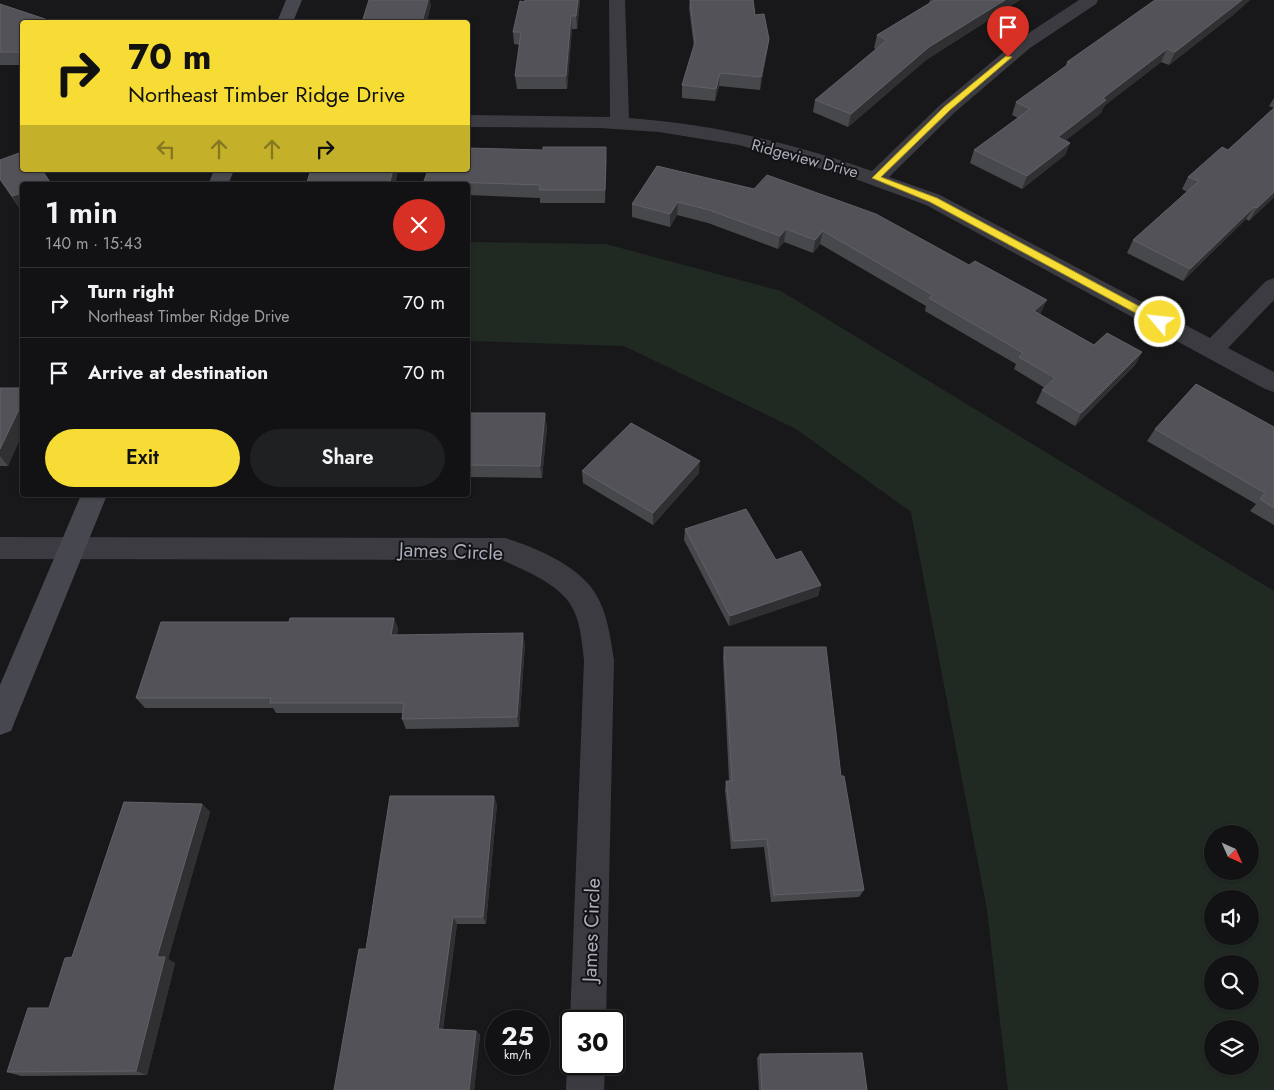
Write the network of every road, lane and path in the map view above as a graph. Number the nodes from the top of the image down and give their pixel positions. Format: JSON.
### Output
{"nodes":[{"id":1,"x":294,"y":0,"type":"edge"},
{"id":2,"x":618,"y":0,"type":"edge"},
{"id":3,"x":1090,"y":0,"type":"edge"},
{"id":4,"x":286,"y":20,"type":"edge"},
{"id":5,"x":470,"y":121,"type":"edge"},
{"id":6,"x":620,"y":123,"type":"junction"},
{"id":7,"x":876,"y":178,"type":"junction"},
{"id":8,"x":1274,"y":286,"type":"edge"},
{"id":9,"x":1212,"y":350,"type":"junction"},
{"id":10,"x":1274,"y":383,"type":"edge"},
{"id":11,"x":93,"y":497,"type":"edge"},
{"id":12,"x":73,"y":547,"type":"junction"},
{"id":13,"x":0,"y":548,"type":"edge"},
{"id":14,"x":0,"y":721,"type":"edge"},
{"id":15,"x":588,"y":1010,"type":"edge"},
{"id":16,"x":586,"y":1075,"type":"edge"},
{"id":17,"x":586,"y":1090,"type":"edge"}],
"edges":[{"from":1,"to":4,"type":"main road"},
{"from":2,"to":6,"type":"street"},
{"from":3,"to":7,"type":"street"},
{"from":5,"to":6,"type":"street","name":"Ridgeview Drive"},
{"from":6,"to":7,"type":"street","name":"Ridgeview Drive"},
{"from":7,"to":9,"type":"street","name":"Ridgeview Drive"},
{"from":8,"to":9,"type":"street"},
{"from":9,"to":10,"type":"street","name":"Ridgeview Drive"},
{"from":11,"to":12,"type":"main road"},
{"from":12,"to":13,"type":"street","name":"James Circle"},
{"from":12,"to":14,"type":"main road"},
{"from":12,"to":15,"type":"street","name":"James Circle"},
{"from":16,"to":17,"type":"street"}]}
